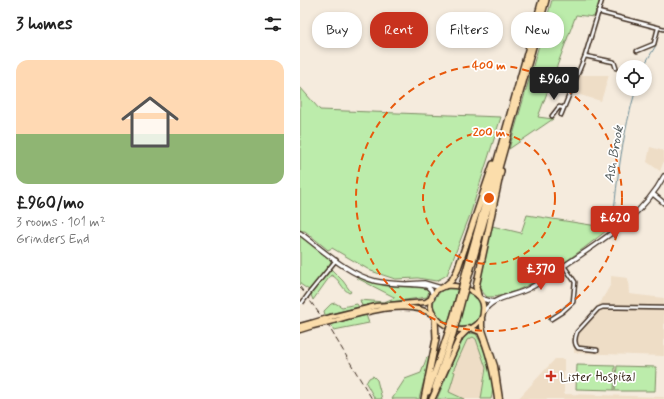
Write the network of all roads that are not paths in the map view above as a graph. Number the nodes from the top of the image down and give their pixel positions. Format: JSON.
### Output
{"nodes":[{"id":1,"x":542,"y":0,"type":"edge"},
{"id":2,"x":546,"y":0,"type":"edge"},
{"id":3,"x":602,"y":0,"type":"edge"},
{"id":4,"x":598,"y":12,"type":"junction"},
{"id":5,"x":658,"y":28,"type":"junction"},
{"id":6,"x":664,"y":29,"type":"edge"},
{"id":7,"x":637,"y":51,"type":"dead end"},
{"id":8,"x":585,"y":56,"type":"junction"},
{"id":9,"x":616,"y":68,"type":"dead end"},
{"id":10,"x":564,"y":108,"type":"junction"},
{"id":11,"x":561,"y":115,"type":"dead end"},
{"id":12,"x":552,"y":116,"type":"dead end"},
{"id":13,"x":504,"y":135,"type":"junction"},
{"id":14,"x":505,"y":147,"type":"junction"},
{"id":15,"x":664,"y":176,"type":"edge"},
{"id":16,"x":653,"y":194,"type":"junction"},
{"id":17,"x":664,"y":203,"type":"edge"},
{"id":18,"x":300,"y":233,"type":"edge"},
{"id":19,"x":336,"y":260,"type":"junction"},
{"id":20,"x":564,"y":266,"type":"junction"},
{"id":21,"x":466,"y":278,"type":"junction"},
{"id":22,"x":406,"y":284,"type":"junction"},
{"id":23,"x":443,"y":287,"type":"junction"},
{"id":24,"x":479,"y":296,"type":"junction"},
{"id":25,"x":433,"y":297,"type":"junction"},
{"id":26,"x":493,"y":302,"type":"junction"},
{"id":27,"x":301,"y":304,"type":"edge"},
{"id":28,"x":664,"y":308,"type":"edge"},
{"id":29,"x":369,"y":310,"type":"junction"},
{"id":30,"x":483,"y":314,"type":"junction"},
{"id":31,"x":434,"y":317,"type":"junction"},
{"id":32,"x":551,"y":319,"type":"dead end"},
{"id":33,"x":312,"y":325,"type":"junction"},
{"id":34,"x":300,"y":326,"type":"edge"},
{"id":35,"x":470,"y":328,"type":"junction"},
{"id":36,"x":300,"y":330,"type":"edge"},
{"id":37,"x":451,"y":334,"type":"junction"},
{"id":38,"x":597,"y":350,"type":"dead end"},
{"id":39,"x":425,"y":399,"type":"edge"},
{"id":40,"x":431,"y":399,"type":"edge"},
{"id":41,"x":497,"y":399,"type":"edge"},
{"id":42,"x":500,"y":399,"type":"edge"}],
"edges":[{"from":1,"to":13,"type":"highway"},
{"from":2,"to":14,"type":"highway"},
{"from":3,"to":4,"type":"street"},
{"from":4,"to":5,"type":"street"},
{"from":4,"to":8,"type":"street"},
{"from":5,"to":6,"type":"street"},
{"from":5,"to":7,"type":"street"},
{"from":8,"to":9,"type":"street"},
{"from":8,"to":10,"type":"street"},
{"from":10,"to":11,"type":"street"},
{"from":10,"to":12,"type":"street"},
{"from":13,"to":21,"type":"highway"},
{"from":13,"to":23,"type":"highway"},
{"from":14,"to":21,"type":"highway"},
{"from":14,"to":24,"type":"highway"},
{"from":15,"to":16,"type":"main road"},
{"from":16,"to":17,"type":"main road"},
{"from":16,"to":20,"type":"main road"},
{"from":18,"to":19,"type":"main road"},
{"from":19,"to":22,"type":"main road"},
{"from":19,"to":27,"type":"street","bridge":true},
{"from":20,"to":26,"type":"main road"},
{"from":20,"to":32,"type":"street"},
{"from":21,"to":37,"type":"highway","bridge":true},
{"from":22,"to":23,"type":"main road"},
{"from":22,"to":25,"type":"main road"},
{"from":23,"to":24,"type":"main road"},
{"from":23,"to":25,"type":"main road"},
{"from":24,"to":26,"type":"main road"},
{"from":24,"to":30,"type":"main road"},
{"from":25,"to":29,"type":"main road"},
{"from":25,"to":31,"type":"main road"},
{"from":26,"to":30,"type":"main road"},
{"from":28,"to":38,"type":"street"},
{"from":29,"to":31,"type":"main road"},
{"from":29,"to":33,"type":"main road","bridge":true},
{"from":30,"to":35,"type":"main road"},
{"from":30,"to":42,"type":"main road"},
{"from":31,"to":35,"type":"main road"},
{"from":31,"to":39,"type":"highway"},
{"from":33,"to":34,"type":"main road"},
{"from":33,"to":36,"type":"main road"},
{"from":35,"to":40,"type":"highway"},
{"from":35,"to":41,"type":"main road"},
{"from":37,"to":39,"type":"highway"},
{"from":37,"to":40,"type":"highway"}]}
